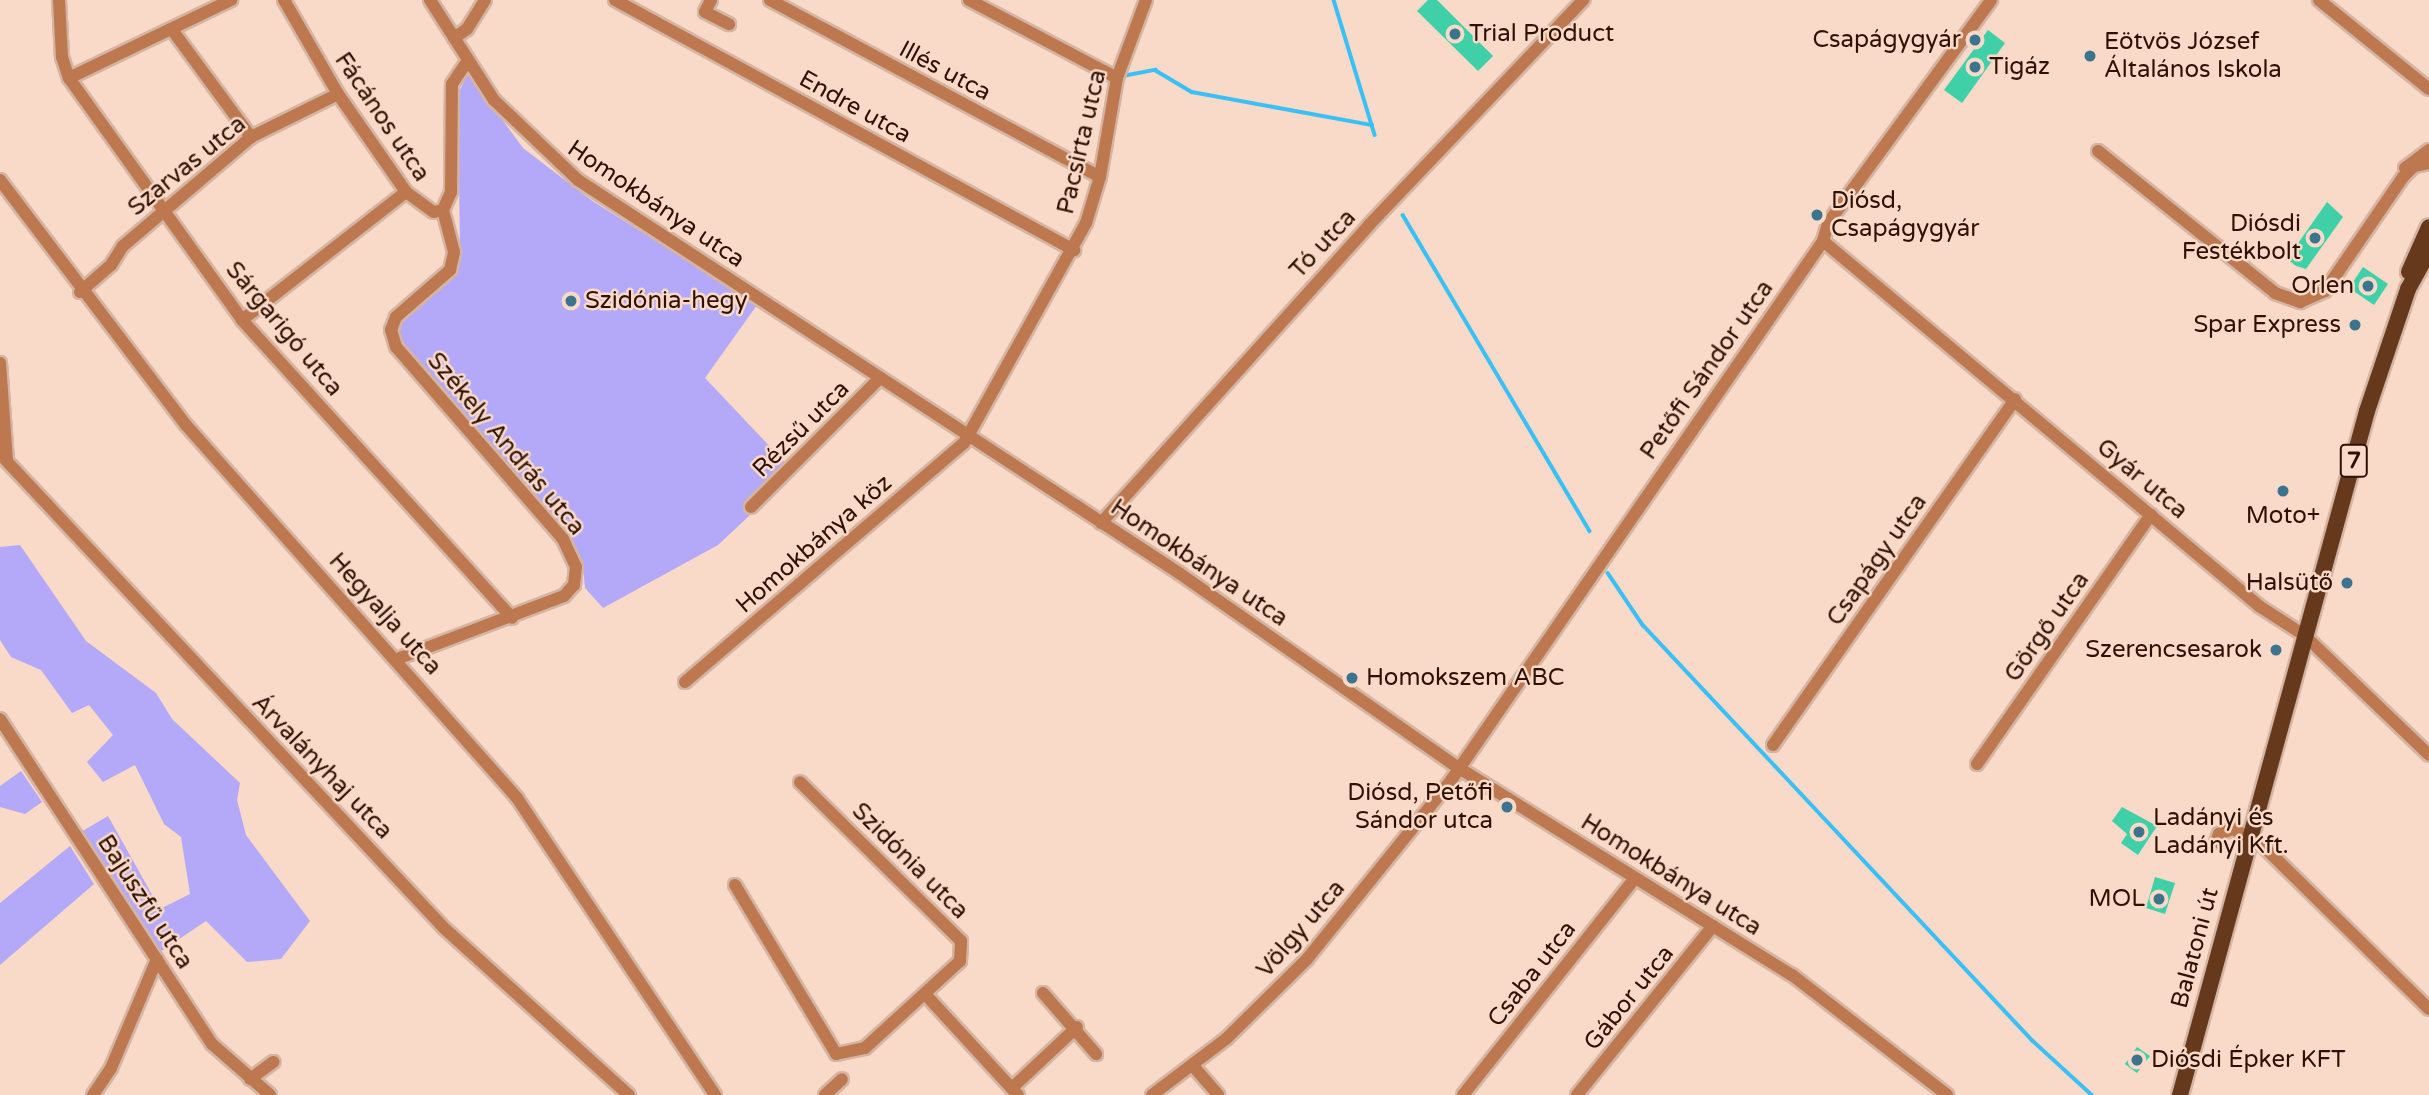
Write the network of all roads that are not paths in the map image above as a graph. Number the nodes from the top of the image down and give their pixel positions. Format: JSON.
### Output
{"nodes":[{"id":1,"x":59,"y":0,"type":"edge"},
{"id":2,"x":231,"y":0,"type":"edge"},
{"id":3,"x":284,"y":0,"type":"edge"},
{"id":4,"x":430,"y":0,"type":"edge"},
{"id":5,"x":485,"y":0,"type":"edge"},
{"id":6,"x":615,"y":0,"type":"edge"},
{"id":7,"x":711,"y":0,"type":"edge"},
{"id":8,"x":771,"y":0,"type":"edge"},
{"id":9,"x":969,"y":0,"type":"edge"},
{"id":10,"x":1145,"y":0,"type":"edge"},
{"id":11,"x":1583,"y":0,"type":"edge"},
{"id":12,"x":1992,"y":0,"type":"edge"},
{"id":13,"x":2319,"y":0,"type":"edge"},
{"id":14,"x":729,"y":24,"type":"dead end"},
{"id":15,"x":173,"y":31,"type":"junction"},
{"id":16,"x":454,"y":38,"type":"junction"},
{"id":17,"x":468,"y":60,"type":"junction"},
{"id":18,"x":69,"y":78,"type":"junction"},
{"id":19,"x":1116,"y":78,"type":"junction"},
{"id":20,"x":2429,"y":89,"type":"edge"},
{"id":21,"x":338,"y":94,"type":"junction"},
{"id":22,"x":251,"y":137,"type":"junction"},
{"id":23,"x":2429,"y":150,"type":"edge"},
{"id":24,"x":2098,"y":151,"type":"dead end"},
{"id":25,"x":2429,"y":163,"type":"edge"},
{"id":26,"x":1100,"y":177,"type":"junction"},
{"id":27,"x":2403,"y":177,"type":"junction"},
{"id":28,"x":0,"y":180,"type":"edge"},
{"id":29,"x":406,"y":192,"type":"junction"},
{"id":30,"x":165,"y":209,"type":"junction"},
{"id":31,"x":443,"y":210,"type":"junction"},
{"id":32,"x":2429,"y":227,"type":"edge"},
{"id":33,"x":1823,"y":241,"type":"junction"},
{"id":34,"x":1074,"y":250,"type":"junction"},
{"id":35,"x":2429,"y":251,"type":"edge"},
{"id":36,"x":2408,"y":289,"type":"junction"},
{"id":37,"x":80,"y":292,"type":"junction"},
{"id":38,"x":242,"y":320,"type":"junction"},
{"id":39,"x":0,"y":363,"type":"edge"},
{"id":40,"x":880,"y":378,"type":"junction"},
{"id":41,"x":2015,"y":399,"type":"junction"},
{"id":42,"x":967,"y":435,"type":"junction"},
{"id":43,"x":4,"y":457,"type":"edge"},
{"id":44,"x":751,"y":507,"type":"dead end"},
{"id":45,"x":2151,"y":515,"type":"junction"},
{"id":46,"x":1101,"y":523,"type":"junction"},
{"id":47,"x":512,"y":618,"type":"junction"},
{"id":48,"x":2304,"y":635,"type":"junction"},
{"id":49,"x":397,"y":659,"type":"junction"},
{"id":50,"x":685,"y":682,"type":"dead end"},
{"id":51,"x":0,"y":719,"type":"edge"},
{"id":52,"x":1773,"y":744,"type":"dead end"},
{"id":53,"x":2429,"y":755,"type":"edge"},
{"id":54,"x":1977,"y":764,"type":"dead end"},
{"id":55,"x":1459,"y":768,"type":"junction"},
{"id":56,"x":800,"y":782,"type":"dead end"},
{"id":57,"x":2249,"y":835,"type":"junction"},
{"id":58,"x":2216,"y":842,"type":"dead end"},
{"id":59,"x":1634,"y":879,"type":"junction"},
{"id":60,"x":735,"y":885,"type":"dead end"},
{"id":61,"x":1713,"y":926,"type":"junction"},
{"id":62,"x":157,"y":959,"type":"junction"},
{"id":63,"x":1043,"y":993,"type":"dead end"},
{"id":64,"x":925,"y":994,"type":"junction"},
{"id":65,"x":2429,"y":1009,"type":"edge"},
{"id":66,"x":1077,"y":1027,"type":"junction"},
{"id":67,"x":1096,"y":1054,"type":"dead end"},
{"id":68,"x":273,"y":1062,"type":"dead end"},
{"id":69,"x":1194,"y":1067,"type":"junction"},
{"id":70,"x":250,"y":1079,"type":"junction"},
{"id":71,"x":842,"y":1079,"type":"dead end"},
{"id":72,"x":1015,"y":1092,"type":"edge"},
{"id":73,"x":93,"y":1095,"type":"edge"},
{"id":74,"x":270,"y":1095,"type":"edge"},
{"id":75,"x":629,"y":1095,"type":"edge"},
{"id":76,"x":715,"y":1095,"type":"edge"},
{"id":77,"x":824,"y":1095,"type":"edge"},
{"id":78,"x":1152,"y":1095,"type":"edge"},
{"id":79,"x":1218,"y":1095,"type":"edge"},
{"id":80,"x":1462,"y":1095,"type":"edge"},
{"id":81,"x":1577,"y":1095,"type":"edge"},
{"id":82,"x":1947,"y":1095,"type":"edge"},
{"id":83,"x":2180,"y":1095,"type":"edge"}],
"edges":[{"from":1,"to":18,"type":"street","name":"Sárgarigó utca"},
{"from":2,"to":15,"type":"street"},
{"from":3,"to":21,"type":"street","name":"Fácános utca"},
{"from":4,"to":16,"type":"street","name":"Homokbánya utca"},
{"from":5,"to":16,"type":"street"},
{"from":6,"to":34,"type":"street","name":"Endre utca"},
{"from":7,"to":14,"type":"street"},
{"from":8,"to":26,"type":"street","name":"Illés utca"},
{"from":9,"to":19,"type":"street"},
{"from":10,"to":19,"type":"street","name":"Pacsirta utca"},
{"from":11,"to":46,"type":"street","name":"Tó utca"},
{"from":12,"to":33,"type":"street","name":"Petőfi Sándor utca"},
{"from":13,"to":20,"type":"street"},
{"from":15,"to":18,"type":"street"},
{"from":15,"to":22,"type":"street"},
{"from":16,"to":17,"type":"street","name":"Homokbánya utca"},
{"from":17,"to":31,"type":"street","name":"Fácános utca"},
{"from":17,"to":40,"type":"street","name":"Homokbánya utca"},
{"from":18,"to":30,"type":"street","name":"Sárgarigó utca"},
{"from":19,"to":26,"type":"street","name":"Pacsirta utca"},
{"from":21,"to":22,"type":"street","name":"Szarvas utca"},
{"from":21,"to":29,"type":"street","name":"Fácános utca"},
{"from":22,"to":30,"type":"street","name":"Szarvas utca"},
{"from":23,"to":27,"type":"street"},
{"from":24,"to":27,"type":"street"},
{"from":25,"to":27,"type":"street"},
{"from":26,"to":34,"type":"street","name":"Pacsirta utca"},
{"from":28,"to":37,"type":"street","name":"Hegyalja utca"},
{"from":29,"to":31,"type":"street","name":"Fácános utca"},
{"from":29,"to":38,"type":"street"},
{"from":30,"to":37,"type":"street","name":"Szarvas utca"},
{"from":30,"to":38,"type":"street","name":"Sárgarigó utca"},
{"from":31,"to":47,"type":"street","name":"Székely András utca"},
{"from":32,"to":36,"type":"main road","name":"Balatoni út","number":"7"},
{"from":33,"to":41,"type":"street","name":"Gyár utca"},
{"from":33,"to":55,"type":"street","name":"Petőfi Sándor utca"},
{"from":34,"to":42,"type":"street","name":"Pacsirta utca"},
{"from":35,"to":36,"type":"main road","name":"Balatoni út","number":"7"},
{"from":36,"to":48,"type":"main road","name":"Balatoni út","number":"7"},
{"from":37,"to":49,"type":"street","name":"Hegyalja utca"},
{"from":38,"to":47,"type":"street","name":"Sárgarigó utca"},
{"from":39,"to":43,"type":"street"},
{"from":40,"to":42,"type":"street","name":"Homokbánya utca"},
{"from":40,"to":44,"type":"street","name":"Rézsű utca"},
{"from":41,"to":45,"type":"street","name":"Gyár utca"},
{"from":41,"to":52,"type":"street","name":"Csapágy utca"},
{"from":42,"to":46,"type":"street","name":"Homokbánya utca"},
{"from":42,"to":50,"type":"street","name":"Homokbánya köz"},
{"from":43,"to":75,"type":"street","name":"Árvalányhaj utca"},
{"from":45,"to":48,"type":"street","name":"Gyár utca"},
{"from":45,"to":54,"type":"street","name":"Görgő utca"},
{"from":46,"to":55,"type":"street","name":"Homokbánya utca"},
{"from":47,"to":49,"type":"street","name":"Székely András utca"},
{"from":48,"to":53,"type":"street","name":"Gyár utca"},
{"from":48,"to":57,"type":"main road","name":"Balatoni út","number":"7"},
{"from":49,"to":76,"type":"street","name":"Hegyalja utca"},
{"from":51,"to":62,"type":"street","name":"Bajuszfű utca"},
{"from":55,"to":59,"type":"street","name":"Homokbánya utca"},
{"from":55,"to":69,"type":"street","name":"Völgy utca"},
{"from":56,"to":64,"type":"street","name":"Szidónia utca"},
{"from":57,"to":58,"type":"street"},
{"from":57,"to":65,"type":"street"},
{"from":57,"to":83,"type":"main road","name":"Balatoni út","number":"7"},
{"from":59,"to":61,"type":"street","name":"Homokbánya utca"},
{"from":59,"to":80,"type":"street","name":"Csaba utca"},
{"from":60,"to":64,"type":"street","name":"Szidónia utca"},
{"from":61,"to":81,"type":"street","name":"Gábor utca"},
{"from":61,"to":82,"type":"street","name":"Homokbánya utca"},
{"from":62,"to":70,"type":"street","name":"Bajuszfű utca"},
{"from":62,"to":73,"type":"street"},
{"from":63,"to":66,"type":"street"},
{"from":64,"to":72,"type":"street"},
{"from":66,"to":67,"type":"street"},
{"from":66,"to":72,"type":"street"},
{"from":68,"to":70,"type":"street"},
{"from":69,"to":78,"type":"street","name":"Völgy utca"},
{"from":69,"to":79,"type":"street"},
{"from":70,"to":74,"type":"street","name":"Bajuszfű utca"},
{"from":71,"to":77,"type":"street"}]}
